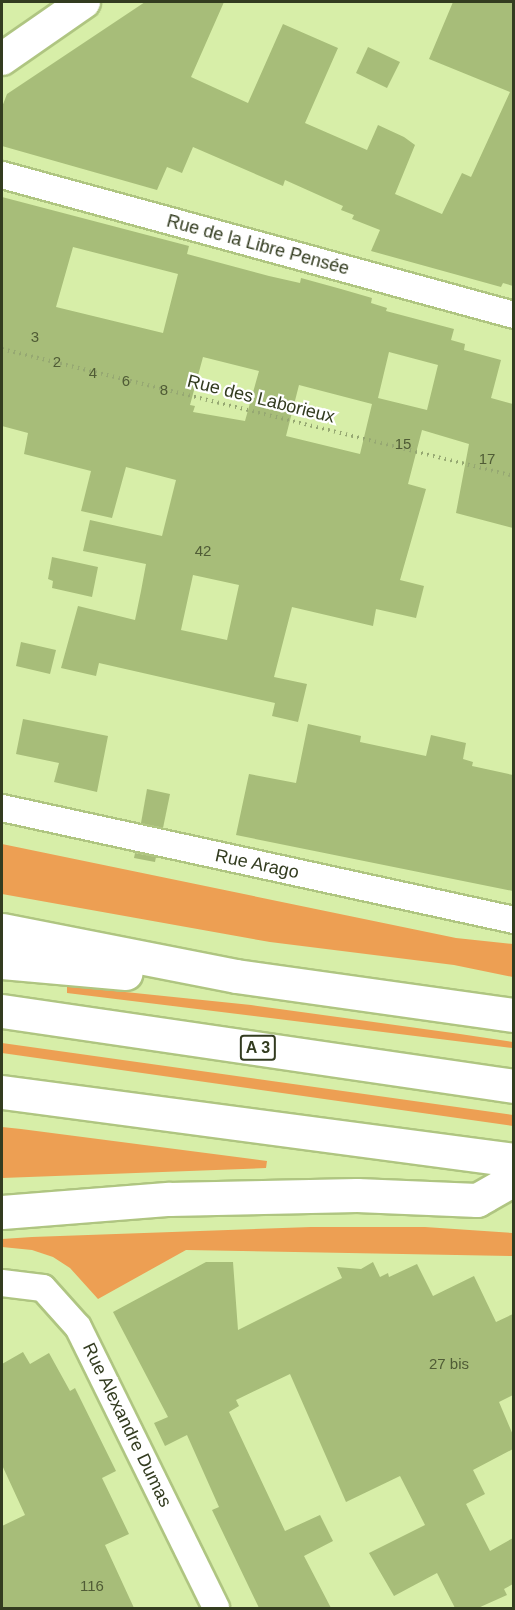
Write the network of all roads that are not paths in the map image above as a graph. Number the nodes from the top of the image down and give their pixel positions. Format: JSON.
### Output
{"nodes":[{"id":1,"x":84,"y":2,"type":"edge"},
{"id":2,"x":2,"y":59,"type":"edge"},
{"id":3,"x":2,"y":175,"type":"edge"},
{"id":4,"x":513,"y":315,"type":"edge"},
{"id":5,"x":2,"y":808,"type":"edge"},
{"id":6,"x":513,"y":920,"type":"edge"},
{"id":7,"x":2,"y":930,"type":"edge"},
{"id":8,"x":2,"y":962,"type":"edge"},
{"id":9,"x":236,"y":976,"type":"junction"},
{"id":10,"x":2,"y":1011,"type":"edge"},
{"id":11,"x":513,"y":1015,"type":"edge"},
{"id":12,"x":513,"y":1086,"type":"edge"},
{"id":13,"x":2,"y":1092,"type":"edge"},
{"id":14,"x":513,"y":1160,"type":"edge"},
{"id":15,"x":513,"y":1179,"type":"edge"},
{"id":16,"x":2,"y":1212,"type":"edge"},
{"id":17,"x":2,"y":1283,"type":"edge"},
{"id":18,"x":216,"y":1608,"type":"edge"}],
"edges":[{"from":1,"to":2,"type":"street"},
{"from":3,"to":4,"type":"street","name":"Rue de la Libre Pensée"},
{"from":5,"to":6,"type":"street","name":"Rue Arago"},
{"from":7,"to":9,"type":"highway"},
{"from":8,"to":9,"type":"highway"},
{"from":9,"to":11,"type":"highway"},
{"from":10,"to":12,"type":"highway","number":"A 3"},
{"from":13,"to":14,"type":"highway"},
{"from":15,"to":16,"type":"highway"},
{"from":17,"to":18,"type":"street","name":"Rue Alexandre Dumas"}]}
